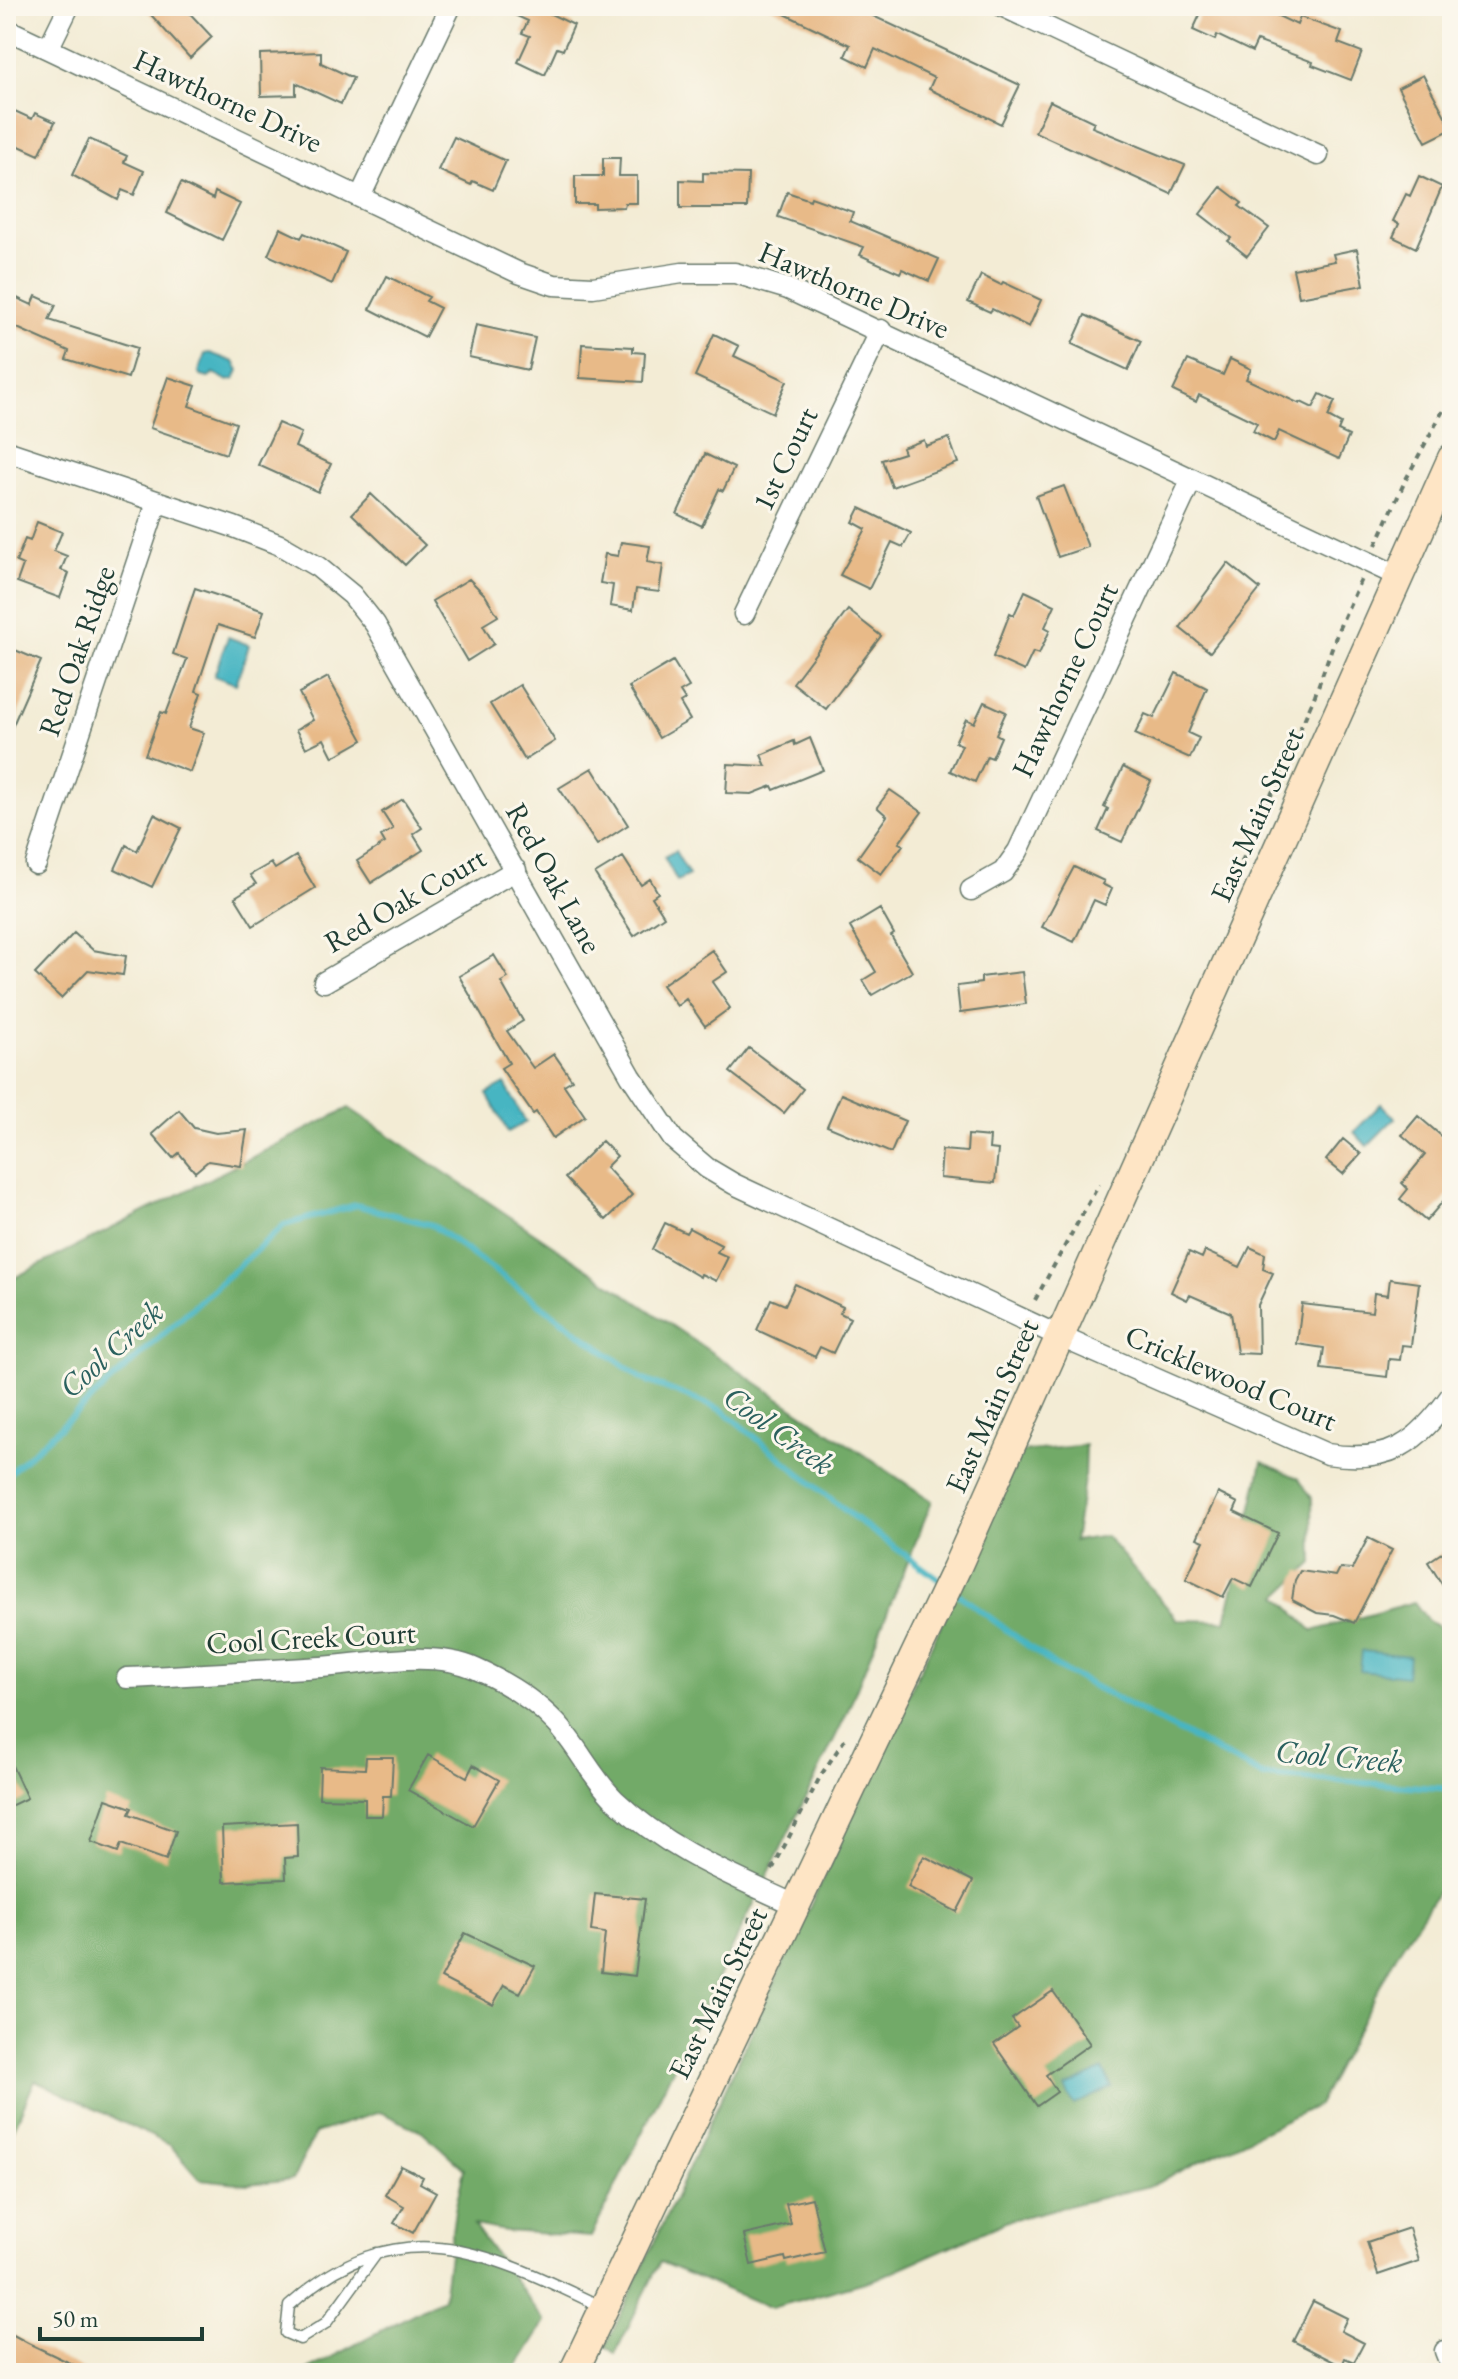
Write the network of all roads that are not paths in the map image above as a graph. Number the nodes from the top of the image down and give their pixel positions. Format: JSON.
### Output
{"nodes":[{"id":1,"x":69,"y":6,"type":"edge"},
{"id":2,"x":451,"y":6,"type":"edge"},
{"id":3,"x":1002,"y":6,"type":"edge"},
{"id":4,"x":6,"y":29,"type":"edge"},
{"id":5,"x":48,"y":49,"type":"junction"},
{"id":6,"x":1318,"y":155,"type":"dead end"},
{"id":7,"x":360,"y":197,"type":"junction"},
{"id":8,"x":881,"y":330,"type":"junction"},
{"id":9,"x":6,"y":451,"type":"edge"},
{"id":10,"x":1452,"y":458,"type":"edge"},
{"id":11,"x":1192,"y":479,"type":"junction"},
{"id":12,"x":157,"y":502,"type":"junction"},
{"id":13,"x":1400,"y":577,"type":"junction"},
{"id":14,"x":744,"y":614,"type":"dead end"},
{"id":15,"x":36,"y":864,"type":"dead end"},
{"id":16,"x":516,"y":870,"type":"junction"},
{"id":17,"x":971,"y":890,"type":"dead end"},
{"id":18,"x":324,"y":982,"type":"dead end"},
{"id":19,"x":1061,"y":1337,"type":"junction"},
{"id":20,"x":1452,"y":1394,"type":"edge"},
{"id":21,"x":127,"y":1678,"type":"dead end"},
{"id":22,"x":797,"y":1906,"type":"junction"},
{"id":23,"x":377,"y":2253,"type":"junction"},
{"id":24,"x":604,"y":2308,"type":"junction"},
{"id":25,"x":573,"y":2373,"type":"edge"}],
"edges":[{"from":1,"to":5,"type":"street"},
{"from":2,"to":7,"type":"street"},
{"from":3,"to":6,"type":"street"},
{"from":4,"to":5,"type":"street","name":"Hawthorne Drive"},
{"from":5,"to":7,"type":"street","name":"Hawthorne Drive"},
{"from":7,"to":8,"type":"street","name":"Hawthorne Drive"},
{"from":8,"to":11,"type":"street","name":"Hawthorne Drive"},
{"from":8,"to":14,"type":"street","name":"1st Court"},
{"from":9,"to":12,"type":"street","name":"Red Oak Lane"},
{"from":10,"to":13,"type":"main road","name":"East Main Street"},
{"from":11,"to":13,"type":"street","name":"Hawthorne Drive"},
{"from":11,"to":17,"type":"street","name":"Hawthorne Court"},
{"from":12,"to":15,"type":"street","name":"Red Oak Ridge"},
{"from":12,"to":16,"type":"street","name":"Red Oak Lane"},
{"from":13,"to":19,"type":"main road","name":"East Main Street"},
{"from":16,"to":18,"type":"street","name":"Red Oak Court"},
{"from":16,"to":19,"type":"street","name":"Red Oak Lane"},
{"from":19,"to":20,"type":"street","name":"Cricklewood Court"},
{"from":19,"to":22,"type":"main road","name":"East Main Street"},
{"from":21,"to":22,"type":"street","name":"Cool Creek Court"},
{"from":22,"to":24,"type":"main road","name":"East Main Street"},
{"from":23,"to":23,"type":"lane"},
{"from":23,"to":24,"type":"lane"},
{"from":24,"to":25,"type":"main road","name":"East Main Street"}]}
